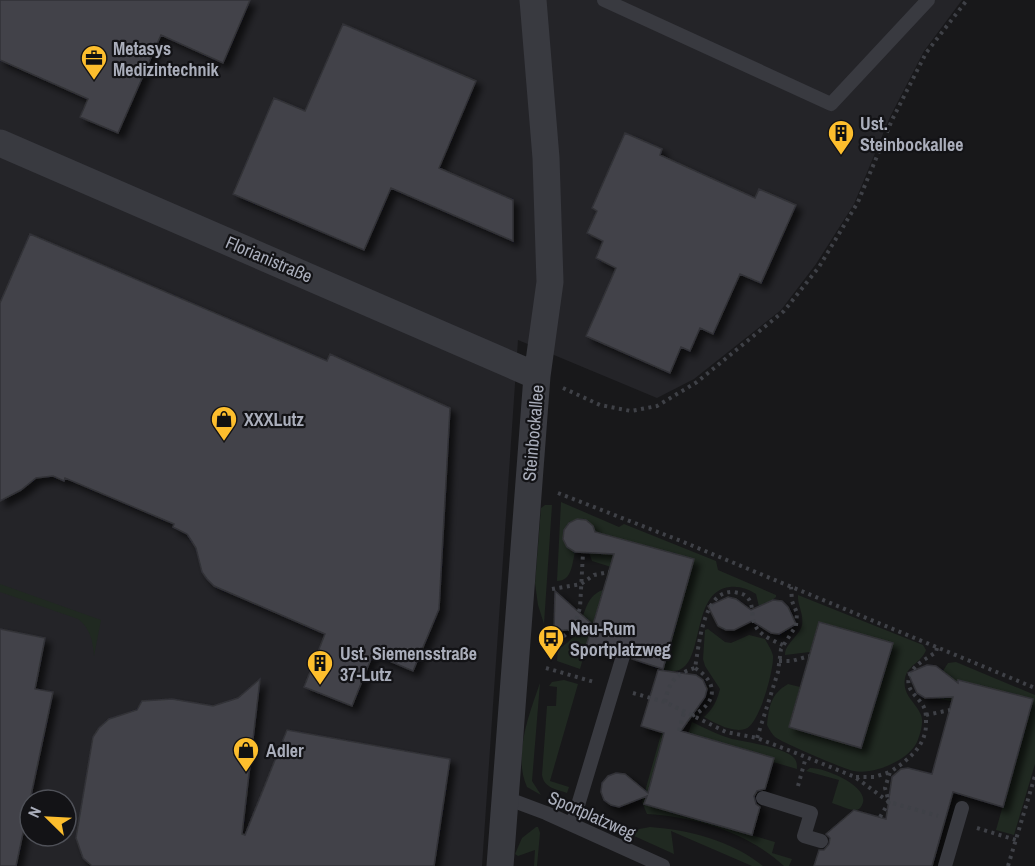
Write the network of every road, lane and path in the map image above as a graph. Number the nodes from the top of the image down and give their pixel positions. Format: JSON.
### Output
{"nodes":[{"id":1,"x":533,"y":0,"type":"edge"},
{"id":2,"x":604,"y":0,"type":"edge"},
{"id":3,"x":928,"y":0,"type":"edge"},
{"id":4,"x":967,"y":0,"type":"edge"},
{"id":5,"x":0,"y":143,"type":"edge"},
{"id":6,"x":537,"y":376,"type":"junction"},
{"id":7,"x":558,"y":493,"type":"dead end"},
{"id":8,"x":583,"y":553,"type":"dead end"},
{"id":9,"x":609,"y":572,"type":"dead end"},
{"id":10,"x":581,"y":584,"type":"junction"},
{"id":11,"x":791,"y":586,"type":"junction"},
{"id":12,"x":552,"y":589,"type":"dead end"},
{"id":13,"x":549,"y":638,"type":"dead end"},
{"id":14,"x":783,"y":645,"type":"junction"},
{"id":15,"x":938,"y":648,"type":"junction"},
{"id":16,"x":623,"y":656,"type":"dead end"},
{"id":17,"x":809,"y":656,"type":"dead end"},
{"id":18,"x":779,"y":661,"type":"junction"},
{"id":19,"x":546,"y":668,"type":"dead end"},
{"id":20,"x":695,"y":668,"type":"junction"},
{"id":21,"x":614,"y":687,"type":"junction"},
{"id":22,"x":1035,"y":688,"type":"edge"},
{"id":23,"x":665,"y":702,"type":"junction"},
{"id":24,"x":950,"y":710,"type":"dead end"},
{"id":25,"x":684,"y":712,"type":"junction"},
{"id":26,"x":926,"y":715,"type":"junction"},
{"id":27,"x":692,"y":716,"type":"junction"},
{"id":28,"x":679,"y":731,"type":"dead end"},
{"id":29,"x":757,"y":738,"type":"junction"},
{"id":30,"x":806,"y":757,"type":"junction"},
{"id":31,"x":890,"y":772,"type":"junction"},
{"id":32,"x":1035,"y":776,"type":"edge"},
{"id":33,"x":855,"y":777,"type":"junction"},
{"id":34,"x":506,"y":798,"type":"junction"},
{"id":35,"x":763,"y":798,"type":"dead end"},
{"id":36,"x":889,"y":802,"type":"junction"},
{"id":37,"x":793,"y":807,"type":"junction"},
{"id":38,"x":960,"y":815,"type":"junction"},
{"id":39,"x":880,"y":817,"type":"dead end"},
{"id":40,"x":573,"y":825,"type":"junction"},
{"id":41,"x":1016,"y":840,"type":"junction"},
{"id":42,"x":821,"y":841,"type":"dead end"},
{"id":43,"x":646,"y":863,"type":"edge"},
{"id":44,"x":500,"y":866,"type":"edge"},
{"id":45,"x":663,"y":866,"type":"edge"},
{"id":46,"x":945,"y":866,"type":"edge"},
{"id":47,"x":1008,"y":866,"type":"edge"}],
"edges":[{"from":1,"to":6,"type":"street","name":"Steinbockallee"},
{"from":2,"to":3,"type":"lane"},
{"from":4,"to":6,"type":"path"},
{"from":5,"to":6,"type":"street","name":"Florianistraße"},
{"from":6,"to":34,"type":"street","name":"Steinbockallee"},
{"from":7,"to":11,"type":"path"},
{"from":8,"to":10,"type":"path"},
{"from":9,"to":10,"type":"path"},
{"from":10,"to":12,"type":"path"},
{"from":10,"to":13,"type":"path"},
{"from":11,"to":14,"type":"path"},
{"from":11,"to":15,"type":"path"},
{"from":14,"to":18,"type":"path"},
{"from":14,"to":20,"type":"path"},
{"from":15,"to":22,"type":"path"},
{"from":15,"to":26,"type":"path"},
{"from":16,"to":21,"type":"lane"},
{"from":17,"to":18,"type":"path"},
{"from":18,"to":29,"type":"path"},
{"from":19,"to":21,"type":"path"},
{"from":20,"to":23,"type":"path"},
{"from":20,"to":27,"type":"path"},
{"from":21,"to":23,"type":"path"},
{"from":21,"to":40,"type":"lane"},
{"from":23,"to":25,"type":"path"},
{"from":24,"to":26,"type":"path"},
{"from":25,"to":27,"type":"path"},
{"from":25,"to":28,"type":"path"},
{"from":26,"to":31,"type":"path"},
{"from":27,"to":29,"type":"path"},
{"from":29,"to":30,"type":"path"},
{"from":30,"to":33,"type":"path"},
{"from":30,"to":37,"type":"path"},
{"from":31,"to":33,"type":"path"},
{"from":31,"to":36,"type":"path"},
{"from":32,"to":41,"type":"path"},
{"from":33,"to":36,"type":"path"},
{"from":34,"to":40,"type":"lane","name":"Sportplatzweg"},
{"from":34,"to":44,"type":"street","name":"Steinbockallee"},
{"from":35,"to":37,"type":"lane"},
{"from":36,"to":38,"type":"path"},
{"from":36,"to":39,"type":"path"},
{"from":37,"to":42,"type":"lane"},
{"from":38,"to":41,"type":"path"},
{"from":38,"to":46,"type":"lane"},
{"from":40,"to":43,"type":"lane","name":"Sportplatzweg"},
{"from":41,"to":47,"type":"path"},
{"from":43,"to":45,"type":"lane","name":"Sportplatzweg"}]}
